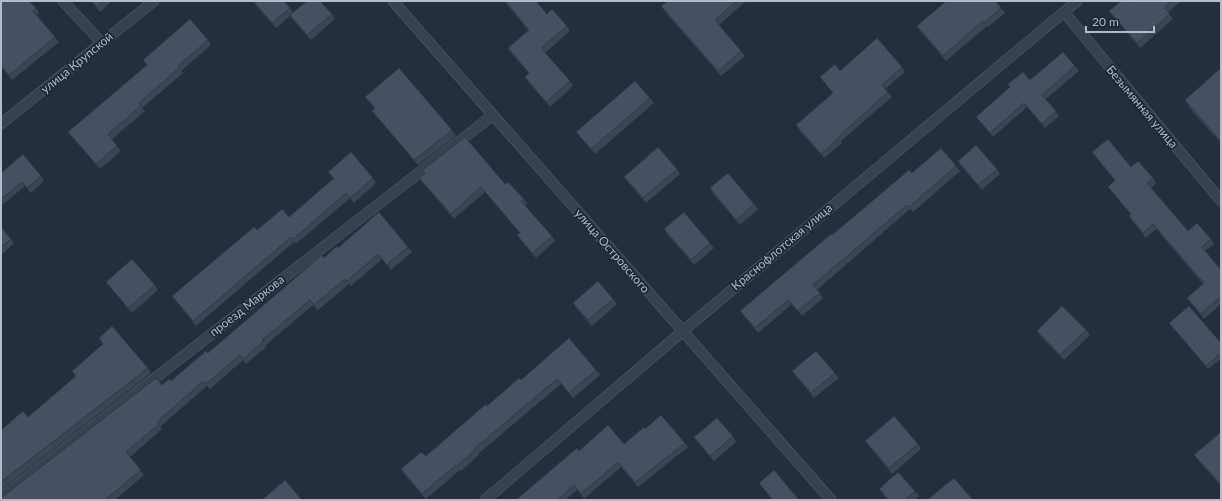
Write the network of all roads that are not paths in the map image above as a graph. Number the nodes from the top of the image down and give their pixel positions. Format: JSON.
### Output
{"nodes":[{"id":1,"x":63,"y":1,"type":"edge"},
{"id":2,"x":154,"y":1,"type":"edge"},
{"id":3,"x":393,"y":1,"type":"edge"},
{"id":4,"x":1078,"y":1,"type":"edge"},
{"id":5,"x":1064,"y":12,"type":"junction"},
{"id":6,"x":102,"y":43,"type":"junction"},
{"id":7,"x":493,"y":115,"type":"junction"},
{"id":8,"x":1,"y":124,"type":"edge"},
{"id":9,"x":1221,"y":201,"type":"edge"},
{"id":10,"x":683,"y":331,"type":"junction"},
{"id":11,"x":1,"y":498,"type":"edge"},
{"id":12,"x":489,"y":499,"type":"edge"},
{"id":13,"x":831,"y":500,"type":"edge"}],
"edges":[{"from":1,"to":6,"type":"lane"},
{"from":2,"to":6,"type":"lane","name":"улица Крупской"},
{"from":3,"to":7,"type":"lane","name":"улица Островского"},
{"from":4,"to":5,"type":"lane","name":"Краснофлотская улица"},
{"from":5,"to":9,"type":"lane","name":"Безымянная улица"},
{"from":5,"to":10,"type":"lane","name":"Краснофлотская улица"},
{"from":6,"to":8,"type":"lane","name":"улица Крупской"},
{"from":7,"to":10,"type":"lane","name":"улица Островского"},
{"from":7,"to":11,"type":"lane","name":"проезд Маркова"},
{"from":10,"to":12,"type":"lane","name":"Краснофлотская улица"},
{"from":10,"to":13,"type":"lane","name":"улица Островского"}]}
